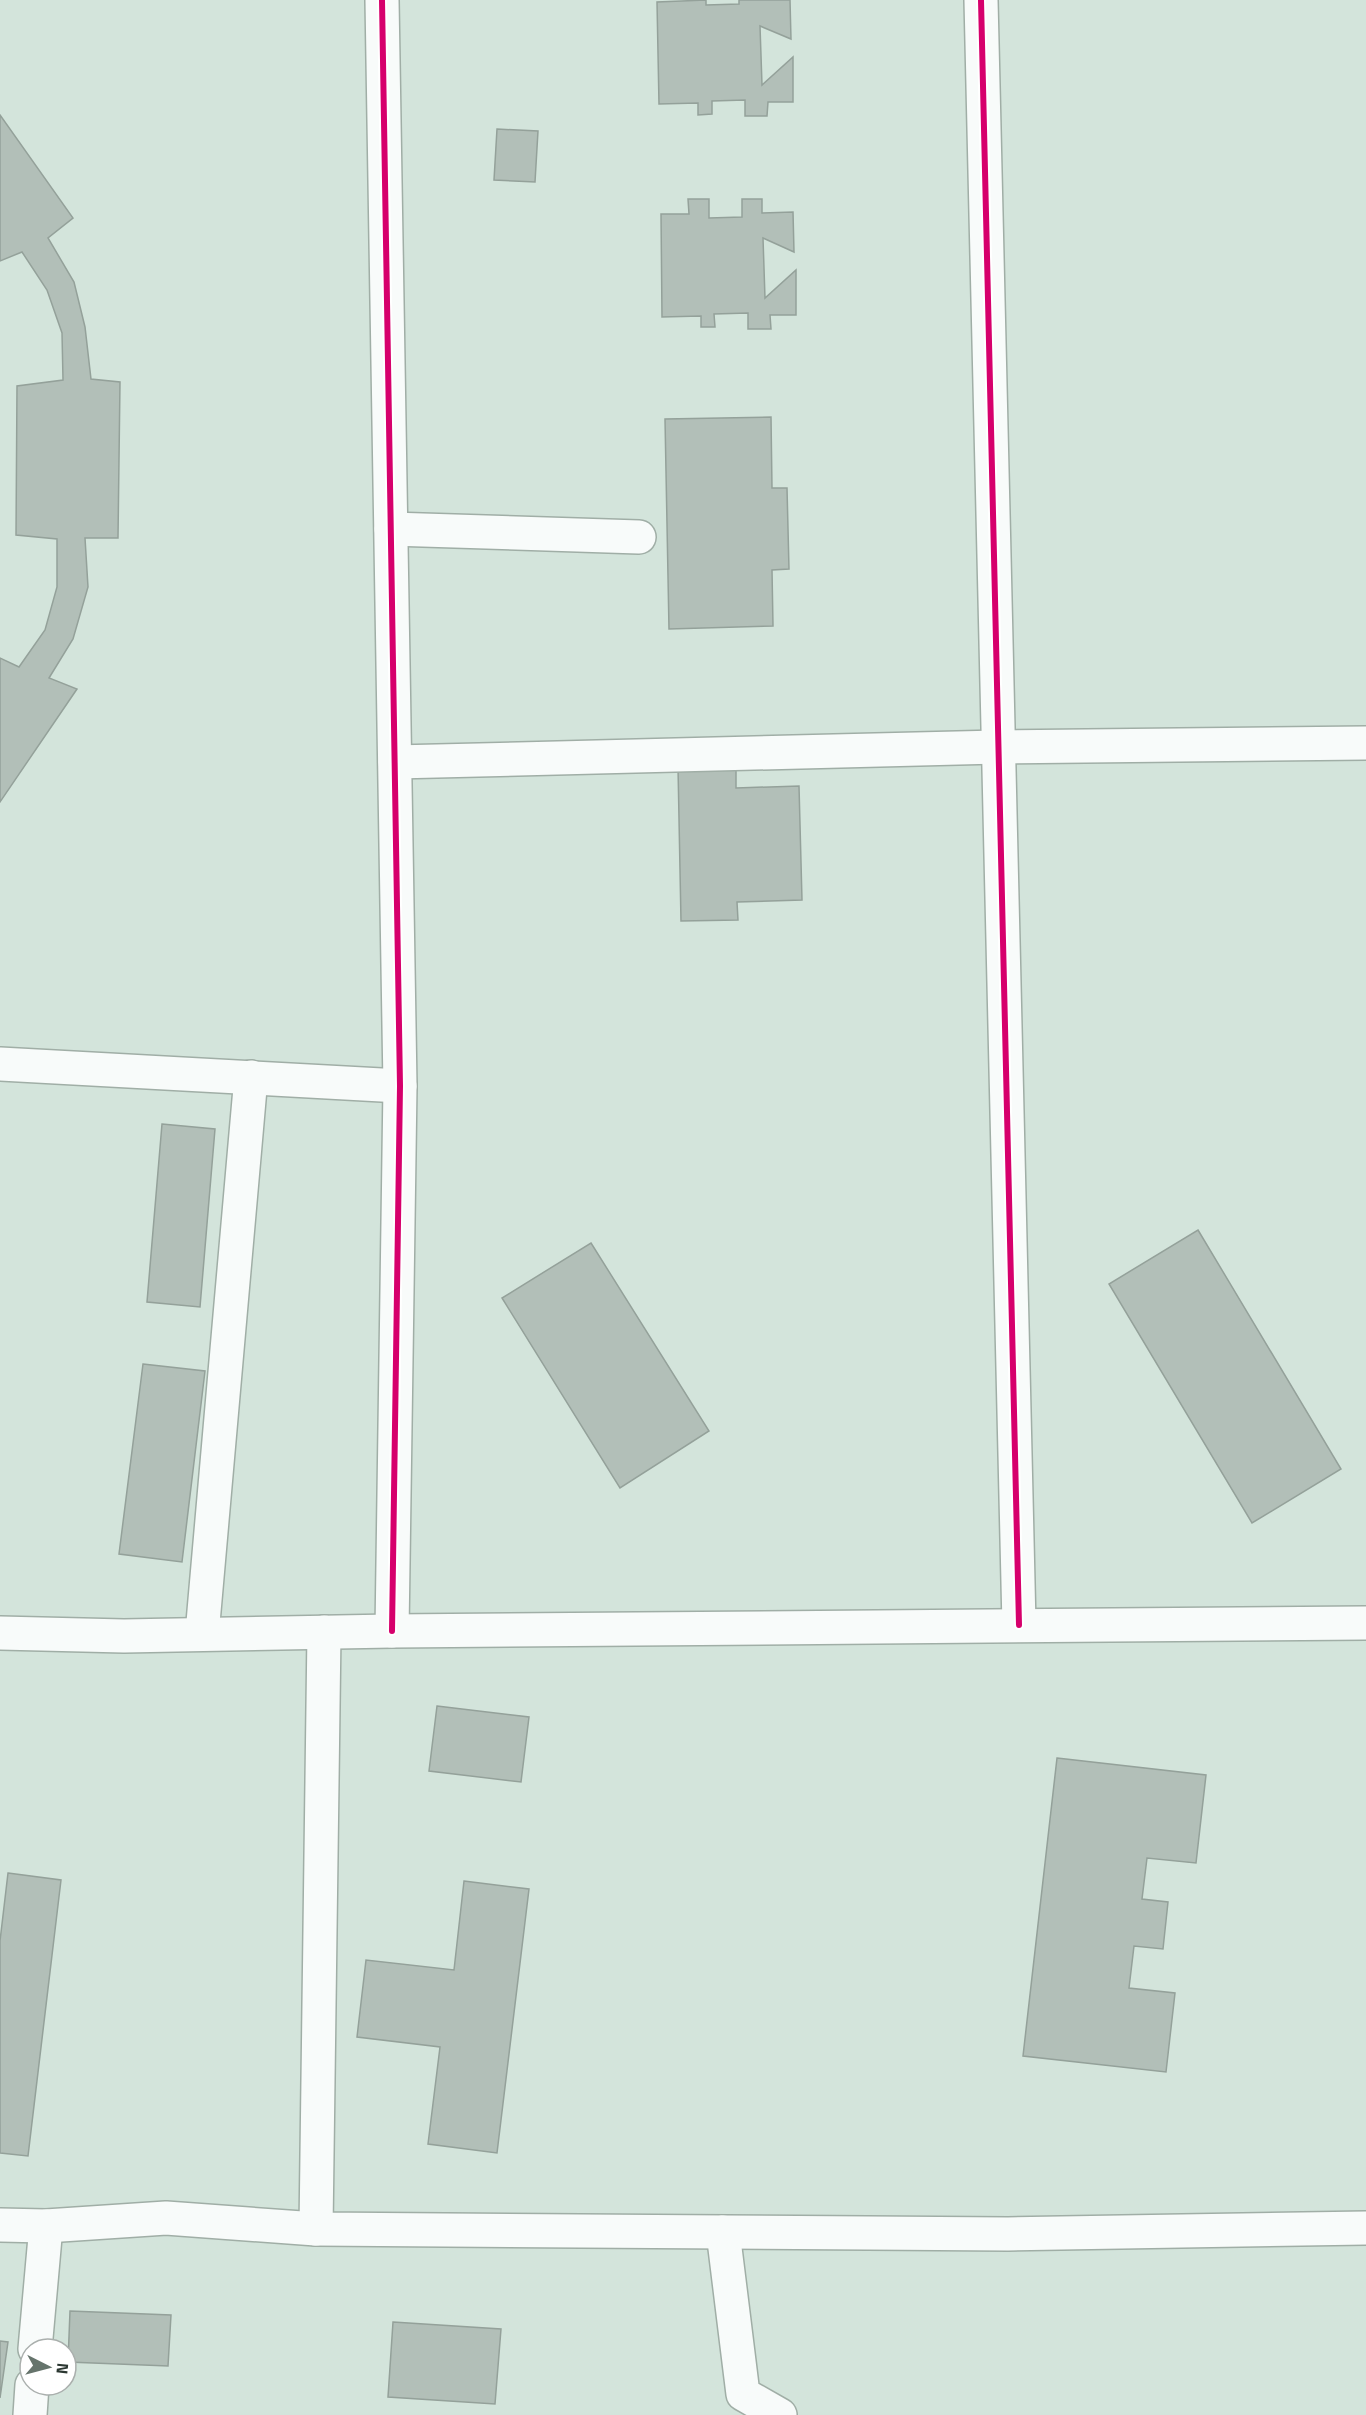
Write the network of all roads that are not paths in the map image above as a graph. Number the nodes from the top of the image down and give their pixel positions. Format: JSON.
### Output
{"nodes":[{"id":1,"x":382,"y":0,"type":"edge"},
{"id":2,"x":981,"y":0,"type":"edge"},
{"id":3,"x":391,"y":529,"type":"junction"},
{"id":4,"x":639,"y":537,"type":"dead end"},
{"id":5,"x":1366,"y":743,"type":"edge"},
{"id":6,"x":998,"y":747,"type":"junction"},
{"id":7,"x":395,"y":762,"type":"junction"},
{"id":8,"x":0,"y":1064,"type":"edge"},
{"id":9,"x":251,"y":1077,"type":"junction"},
{"id":10,"x":400,"y":1086,"type":"junction"},
{"id":11,"x":1366,"y":1623,"type":"edge"},
{"id":12,"x":1019,"y":1625,"type":"junction"},
{"id":13,"x":392,"y":1631,"type":"junction"},
{"id":14,"x":324,"y":1632,"type":"junction"},
{"id":15,"x":0,"y":1633,"type":"edge"},
{"id":16,"x":202,"y":1634,"type":"junction"},
{"id":17,"x":0,"y":2225,"type":"edge"},
{"id":18,"x":46,"y":2226,"type":"junction"},
{"id":19,"x":1366,"y":2228,"type":"edge"},
{"id":20,"x":316,"y":2229,"type":"junction"},
{"id":21,"x":723,"y":2232,"type":"junction"},
{"id":22,"x":36,"y":2337,"type":"edge"},
{"id":23,"x":31,"y":2397,"type":"edge"},
{"id":24,"x":30,"y":2415,"type":"edge"},
{"id":25,"x":780,"y":2415,"type":"edge"}],
"edges":[{"from":1,"to":3,"type":"street"},
{"from":2,"to":6,"type":"street"},
{"from":3,"to":4,"type":"street"},
{"from":3,"to":7,"type":"street"},
{"from":5,"to":6,"type":"street"},
{"from":6,"to":7,"type":"street"},
{"from":6,"to":12,"type":"street"},
{"from":7,"to":10,"type":"street"},
{"from":8,"to":9,"type":"street"},
{"from":9,"to":10,"type":"street"},
{"from":9,"to":16,"type":"street"},
{"from":10,"to":13,"type":"street"},
{"from":11,"to":12,"type":"street"},
{"from":12,"to":13,"type":"street"},
{"from":13,"to":14,"type":"street"},
{"from":14,"to":16,"type":"street"},
{"from":14,"to":20,"type":"street"},
{"from":15,"to":16,"type":"street"},
{"from":17,"to":18,"type":"street"},
{"from":18,"to":20,"type":"street"},
{"from":18,"to":22,"type":"street"},
{"from":19,"to":21,"type":"street"},
{"from":20,"to":21,"type":"street"},
{"from":21,"to":25,"type":"street"},
{"from":23,"to":24,"type":"street"}]}
